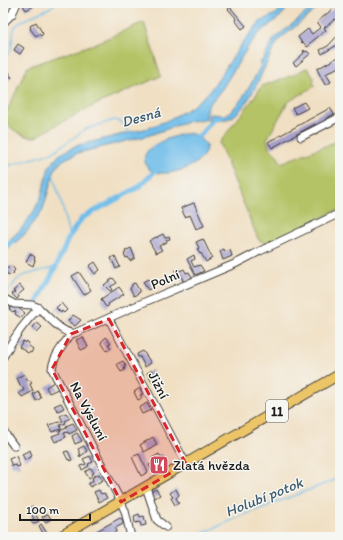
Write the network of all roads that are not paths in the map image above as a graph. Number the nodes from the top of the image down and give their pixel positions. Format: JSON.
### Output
{"nodes":[{"id":1,"x":17,"y":3,"type":"edge"},
{"id":2,"x":3,"y":23,"type":"edge"},
{"id":3,"x":340,"y":117,"type":"edge"},
{"id":4,"x":301,"y":137,"type":"dead end"},
{"id":5,"x":340,"y":212,"type":"edge"},
{"id":6,"x":3,"y":298,"type":"edge"},
{"id":7,"x":36,"y":307,"type":"junction"},
{"id":8,"x":109,"y":319,"type":"junction"},
{"id":9,"x":71,"y":334,"type":"junction"},
{"id":10,"x":3,"y":357,"type":"edge"},
{"id":11,"x":340,"y":374,"type":"edge"},
{"id":12,"x":3,"y":431,"type":"edge"},
{"id":13,"x":14,"y":446,"type":"dead end"},
{"id":14,"x":186,"y":464,"type":"junction"},
{"id":15,"x":146,"y":487,"type":"junction"},
{"id":16,"x":121,"y":502,"type":"junction"},
{"id":17,"x":166,"y":527,"type":"dead end"},
{"id":18,"x":59,"y":537,"type":"edge"},
{"id":19,"x":131,"y":537,"type":"edge"}],
"edges":[{"from":1,"to":2,"type":"street"},
{"from":3,"to":4,"type":"street"},
{"from":5,"to":8,"type":"street","name":"Polní"},
{"from":6,"to":7,"type":"street"},
{"from":7,"to":9,"type":"street"},
{"from":7,"to":10,"type":"street"},
{"from":8,"to":9,"type":"street","name":"Polní"},
{"from":8,"to":14,"type":"street","name":"Jižní"},
{"from":9,"to":16,"type":"street","name":"Na Výsluní"},
{"from":11,"to":14,"type":"main road","number":"11"},
{"from":12,"to":13,"type":"street"},
{"from":14,"to":15,"type":"main road","number":"11"},
{"from":15,"to":16,"type":"main road","number":"11"},
{"from":15,"to":17,"type":"street"},
{"from":16,"to":18,"type":"main road","number":"11"},
{"from":16,"to":19,"type":"street"}]}
